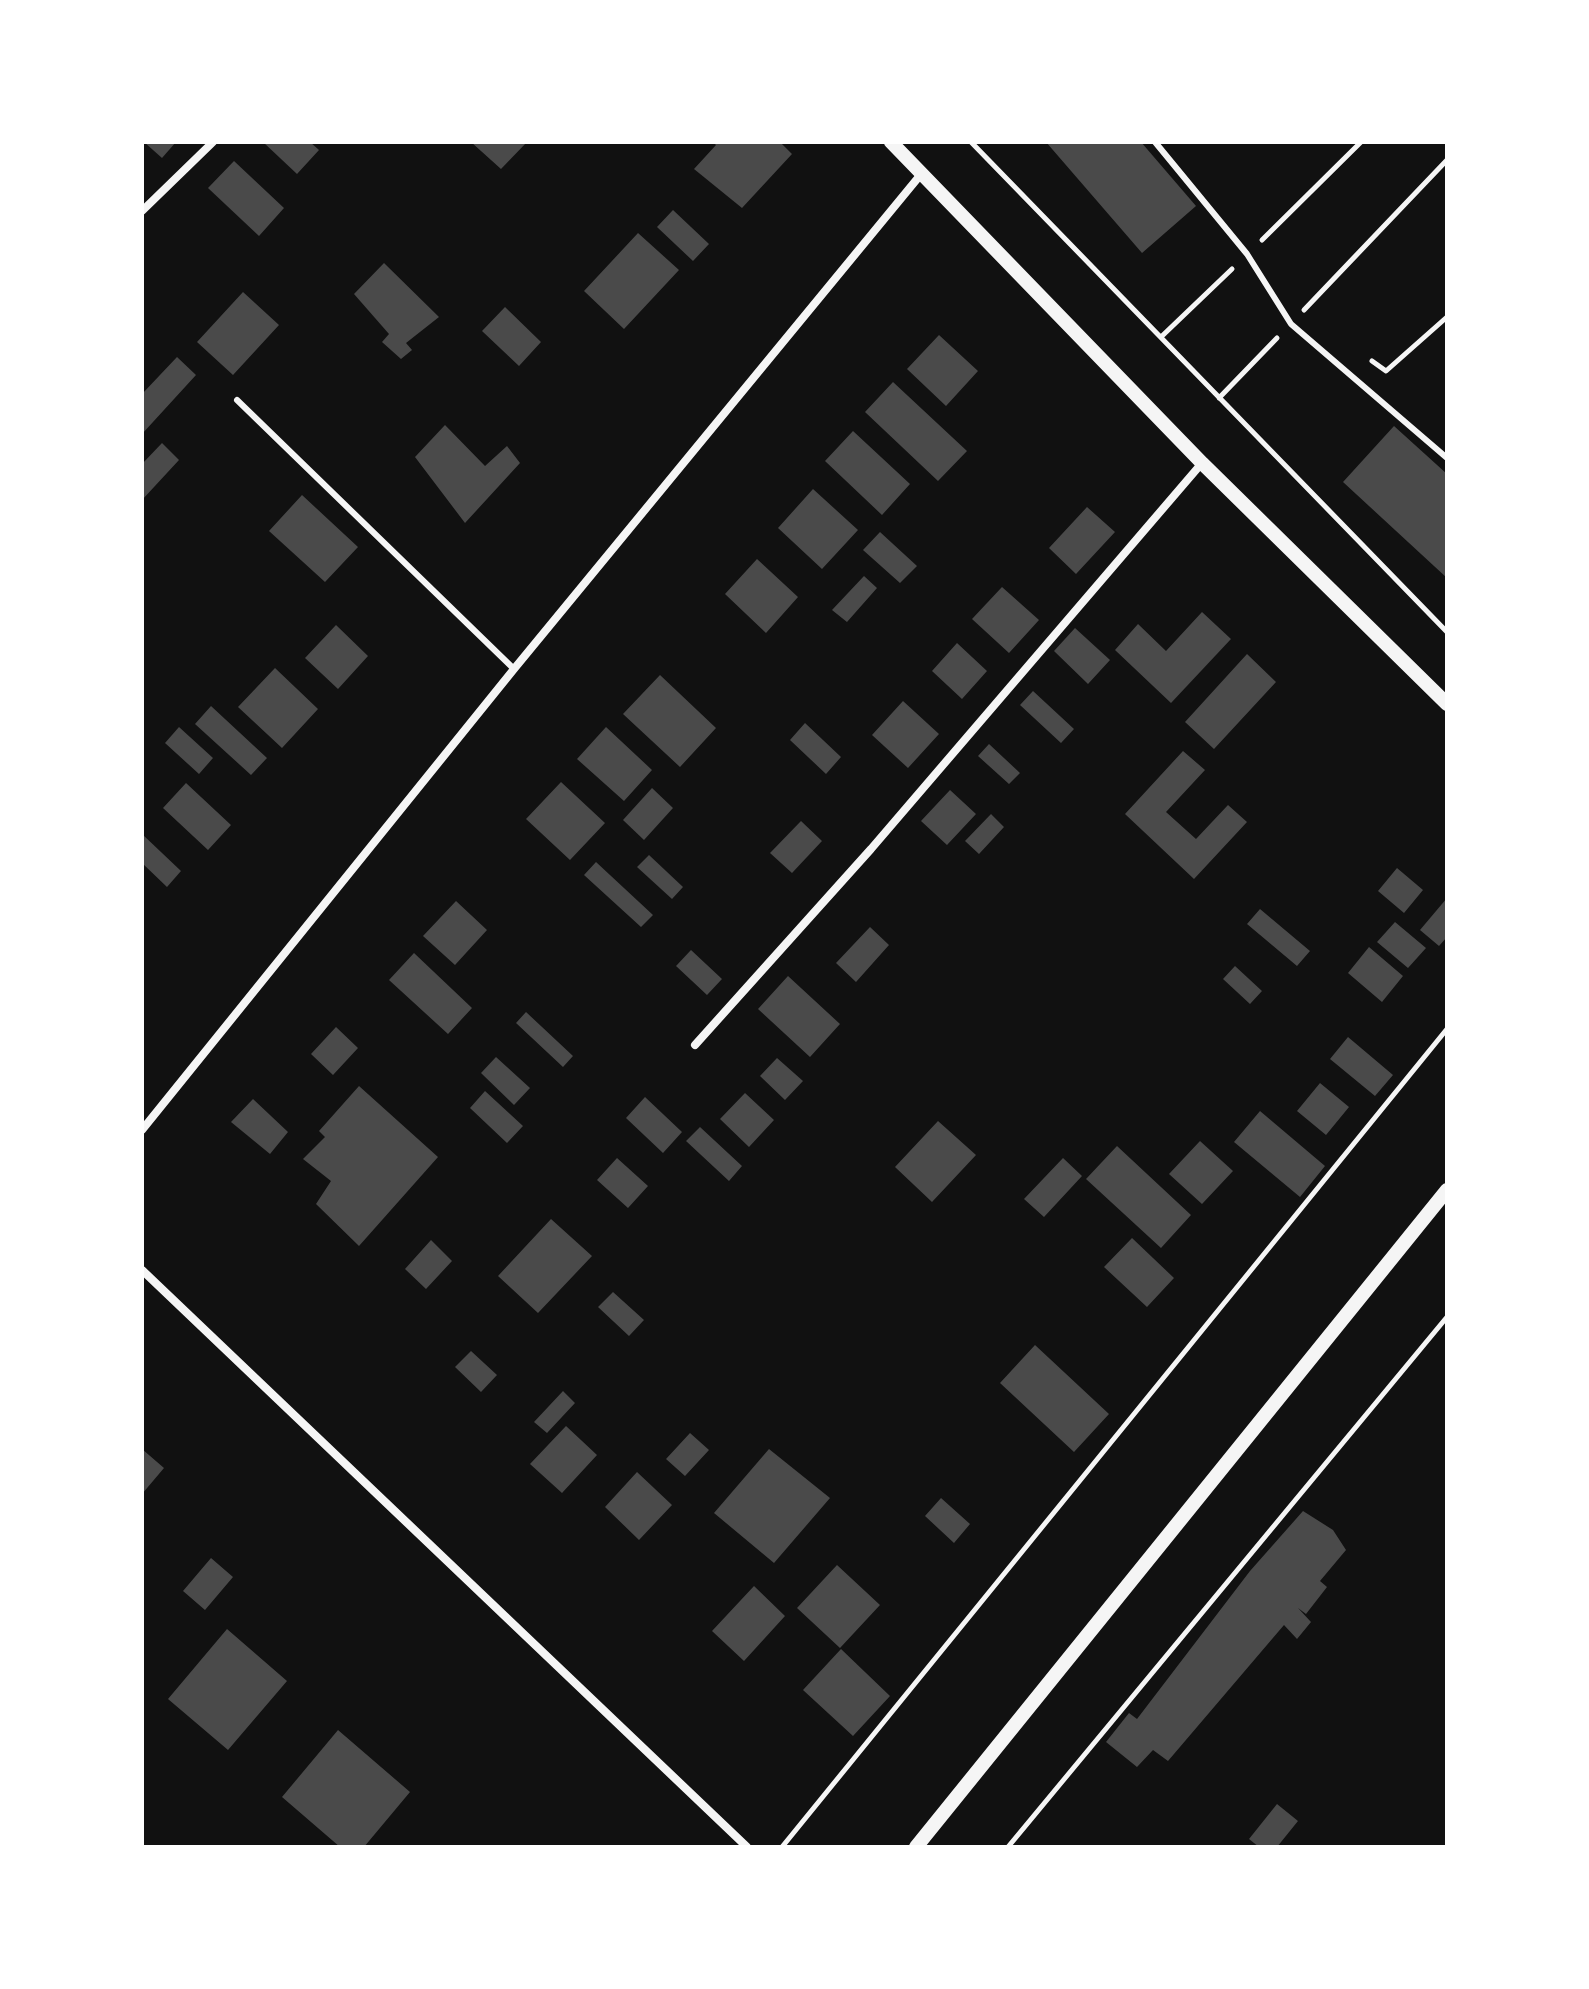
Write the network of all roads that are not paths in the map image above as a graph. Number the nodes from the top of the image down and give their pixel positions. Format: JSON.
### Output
{"nodes":[{"id":1,"x":213,"y":142,"type":"edge"},
{"id":2,"x":891,"y":142,"type":"edge"},
{"id":3,"x":1155,"y":142,"type":"edge"},
{"id":4,"x":922,"y":173,"type":"junction"},
{"id":5,"x":142,"y":211,"type":"edge"},
{"id":6,"x":237,"y":400,"type":"dead end"},
{"id":7,"x":1447,"y":458,"type":"edge"},
{"id":8,"x":1202,"y":463,"type":"junction"},
{"id":9,"x":514,"y":669,"type":"junction"},
{"id":10,"x":1447,"y":704,"type":"edge"},
{"id":11,"x":695,"y":1045,"type":"dead end"},
{"id":12,"x":142,"y":1130,"type":"edge"},
{"id":13,"x":1447,"y":1190,"type":"edge"},
{"id":14,"x":142,"y":1270,"type":"edge"},
{"id":15,"x":923,"y":1844,"type":"edge"},
{"id":16,"x":747,"y":1847,"type":"edge"}],
"edges":[{"from":1,"to":5,"type":"street"},
{"from":2,"to":4,"type":"street"},
{"from":3,"to":7,"type":"lane"},
{"from":4,"to":8,"type":"street"},
{"from":4,"to":9,"type":"street"},
{"from":6,"to":9,"type":"lane"},
{"from":8,"to":10,"type":"street"},
{"from":8,"to":11,"type":"street"},
{"from":9,"to":12,"type":"street"},
{"from":13,"to":15,"type":"street"},
{"from":14,"to":16,"type":"street"}]}
